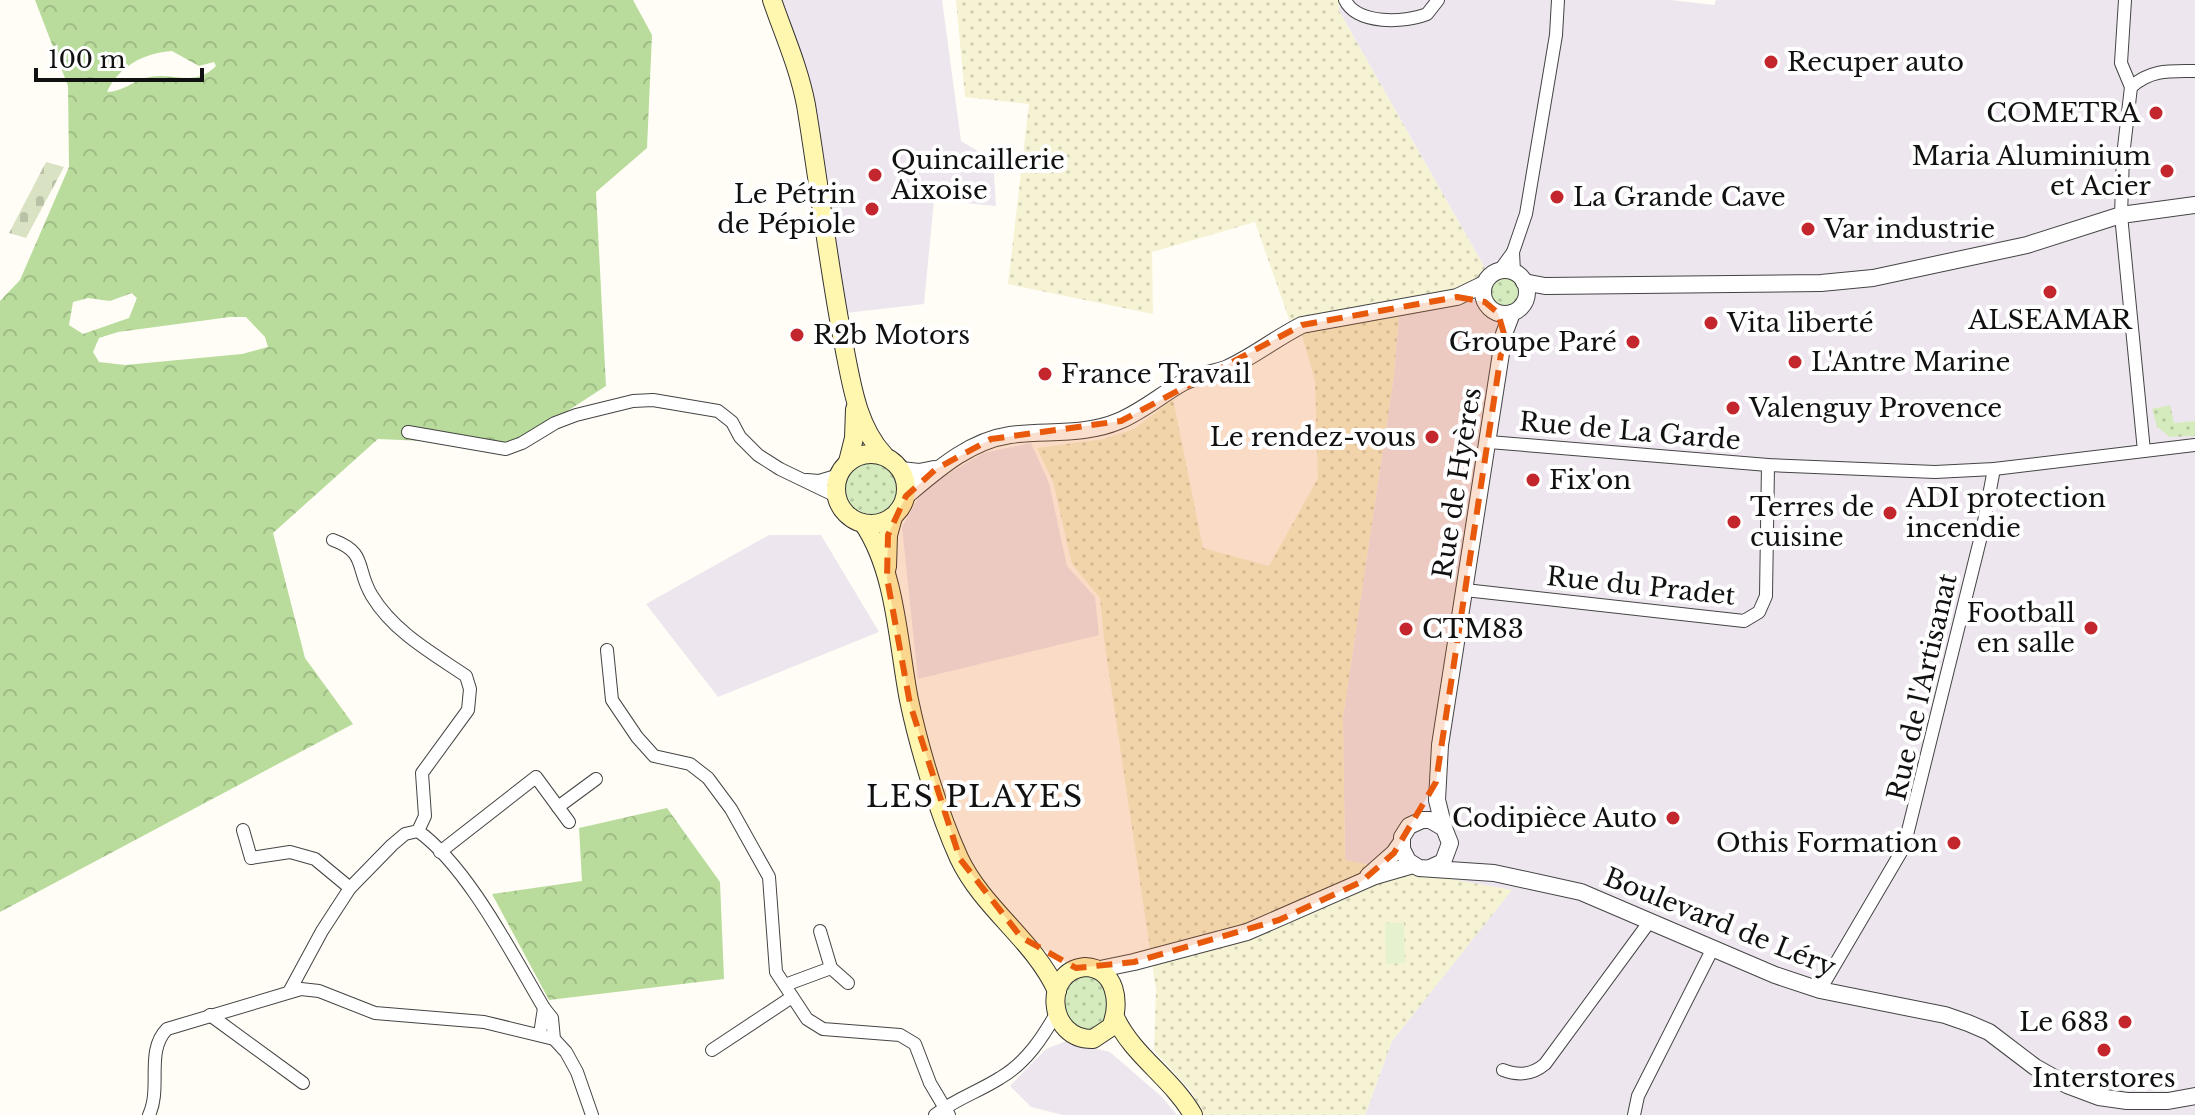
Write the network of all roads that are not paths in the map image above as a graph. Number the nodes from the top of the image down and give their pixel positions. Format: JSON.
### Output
{"nodes":[{"id":1,"x":772,"y":0,"type":"edge"},
{"id":2,"x":1345,"y":0,"type":"edge"},
{"id":3,"x":1438,"y":0,"type":"edge"},
{"id":4,"x":1558,"y":0,"type":"edge"},
{"id":5,"x":2125,"y":0,"type":"edge"},
{"id":6,"x":2195,"y":71,"type":"edge"},
{"id":7,"x":2131,"y":87,"type":"junction"},
{"id":8,"x":2195,"y":205,"type":"edge"},
{"id":9,"x":2121,"y":215,"type":"junction"},
{"id":10,"x":1516,"y":280,"type":"junction"},
{"id":11,"x":1484,"y":284,"type":"junction"},
{"id":12,"x":1457,"y":297,"type":"junction"},
{"id":13,"x":1498,"y":310,"type":"junction"},
{"id":14,"x":854,"y":394,"type":"junction"},
{"id":15,"x":408,"y":432,"type":"dead end"},
{"id":16,"x":1489,"y":442,"type":"junction"},
{"id":17,"x":2195,"y":445,"type":"edge"},
{"id":18,"x":2144,"y":451,"type":"junction"},
{"id":19,"x":884,"y":455,"type":"junction"},
{"id":20,"x":1768,"y":465,"type":"junction"},
{"id":21,"x":843,"y":468,"type":"junction"},
{"id":22,"x":936,"y":469,"type":"junction"},
{"id":23,"x":1994,"y":469,"type":"junction"},
{"id":24,"x":901,"y":470,"type":"junction"},
{"id":25,"x":806,"y":480,"type":"junction"},
{"id":26,"x":836,"y":496,"type":"junction"},
{"id":27,"x":906,"y":496,"type":"junction"},
{"id":28,"x":893,"y":517,"type":"junction"},
{"id":29,"x":863,"y":523,"type":"junction"},
{"id":30,"x":333,"y":540,"type":"dead end"},
{"id":31,"x":887,"y":578,"type":"junction"},
{"id":32,"x":1465,"y":590,"type":"junction"},
{"id":33,"x":607,"y":650,"type":"dead end"},
{"id":34,"x":596,"y":779,"type":"dead end"},
{"id":35,"x":1436,"y":782,"type":"junction"},
{"id":36,"x":558,"y":807,"type":"junction"},
{"id":37,"x":569,"y":822,"type":"dead end"},
{"id":38,"x":1414,"y":823,"type":"junction"},
{"id":39,"x":243,"y":830,"type":"dead end"},
{"id":40,"x":418,"y":831,"type":"junction"},
{"id":41,"x":1447,"y":836,"type":"junction"},
{"id":42,"x":1401,"y":843,"type":"junction"},
{"id":43,"x":440,"y":852,"type":"junction"},
{"id":44,"x":1413,"y":865,"type":"junction"},
{"id":45,"x":1430,"y":868,"type":"junction"},
{"id":46,"x":1494,"y":873,"type":"junction"},
{"id":47,"x":1361,"y":882,"type":"junction"},
{"id":48,"x":350,"y":888,"type":"junction"},
{"id":49,"x":1650,"y":921,"type":"junction"},
{"id":50,"x":820,"y":931,"type":"dead end"},
{"id":51,"x":1021,"y":937,"type":"junction"},
{"id":52,"x":1713,"y":948,"type":"junction"},
{"id":53,"x":306,"y":962,"type":"junction"},
{"id":54,"x":1134,"y":962,"type":"junction"},
{"id":55,"x":831,"y":968,"type":"junction"},
{"id":56,"x":1076,"y":968,"type":"junction"},
{"id":57,"x":1100,"y":969,"type":"junction"},
{"id":58,"x":299,"y":976,"type":"junction"},
{"id":59,"x":848,"y":983,"type":"dead end"},
{"id":60,"x":785,"y":985,"type":"junction"},
{"id":61,"x":308,"y":988,"type":"junction"},
{"id":62,"x":1114,"y":990,"type":"junction"},
{"id":63,"x":1820,"y":990,"type":"junction"},
{"id":64,"x":1057,"y":991,"type":"junction"},
{"id":65,"x":289,"y":992,"type":"junction"},
{"id":66,"x":792,"y":997,"type":"junction"},
{"id":67,"x":544,"y":1008,"type":"junction"},
{"id":68,"x":1057,"y":1012,"type":"junction"},
{"id":69,"x":210,"y":1015,"type":"junction"},
{"id":70,"x":1115,"y":1017,"type":"junction"},
{"id":71,"x":540,"y":1034,"type":"junction"},
{"id":72,"x":1072,"y":1035,"type":"junction"},
{"id":73,"x":1098,"y":1038,"type":"junction"},
{"id":74,"x":554,"y":1039,"type":"junction"},
{"id":75,"x":1034,"y":1047,"type":"junction"},
{"id":76,"x":712,"y":1050,"type":"dead end"},
{"id":77,"x":1503,"y":1070,"type":"dead end"},
{"id":78,"x":303,"y":1083,"type":"dead end"},
{"id":79,"x":2195,"y":1096,"type":"edge"},
{"id":80,"x":943,"y":1113,"type":"edge"},
{"id":81,"x":149,"y":1115,"type":"edge"},
{"id":82,"x":592,"y":1115,"type":"edge"},
{"id":83,"x":1185,"y":1115,"type":"edge"},
{"id":84,"x":1193,"y":1115,"type":"edge"},
{"id":85,"x":1634,"y":1115,"type":"edge"}],
"edges":[{"from":1,"to":14,"type":"main road"},
{"from":2,"to":3,"type":"street"},
{"from":4,"to":10,"type":"street"},
{"from":5,"to":7,"type":"street"},
{"from":6,"to":7,"type":"street"},
{"from":7,"to":9,"type":"street"},
{"from":8,"to":9,"type":"street"},
{"from":9,"to":10,"type":"street"},
{"from":9,"to":18,"type":"street"},
{"from":10,"to":11,"type":"street"},
{"from":10,"to":13,"type":"street"},
{"from":11,"to":12,"type":"street"},
{"from":11,"to":13,"type":"street"},
{"from":12,"to":13,"type":"street"},
{"from":12,"to":22,"type":"street"},
{"from":13,"to":16,"type":"street","name":"Rue de Hyères"},
{"from":14,"to":19,"type":"main road"},
{"from":14,"to":21,"type":"main road"},
{"from":15,"to":25,"type":"street"},
{"from":16,"to":20,"type":"street","name":"Rue de La Garde"},
{"from":16,"to":32,"type":"street","name":"Rue de Hyères"},
{"from":17,"to":18,"type":"street","name":"Rue de La Garde"},
{"from":18,"to":23,"type":"street","name":"Rue de La Garde"},
{"from":19,"to":21,"type":"main road"},
{"from":19,"to":24,"type":"main road"},
{"from":20,"to":23,"type":"street","name":"Rue de La Garde"},
{"from":20,"to":32,"type":"street","name":"Rue du Pradet"},
{"from":21,"to":25,"type":"street"},
{"from":21,"to":26,"type":"main road"},
{"from":22,"to":24,"type":"street"},
{"from":22,"to":27,"type":"street"},
{"from":23,"to":63,"type":"street","name":"Rue de l'Artisanat"},
{"from":24,"to":27,"type":"main road"},
{"from":25,"to":26,"type":"street"},
{"from":26,"to":29,"type":"main road"},
{"from":27,"to":28,"type":"main road"},
{"from":28,"to":29,"type":"main road"},
{"from":28,"to":31,"type":"main road"},
{"from":29,"to":31,"type":"main road"},
{"from":30,"to":40,"type":"street"},
{"from":31,"to":51,"type":"main road"},
{"from":32,"to":35,"type":"street","name":"Rue de Hyères"},
{"from":33,"to":60,"type":"street"},
{"from":34,"to":36,"type":"street"},
{"from":35,"to":38,"type":"street","name":"Rue de Hyères"},
{"from":35,"to":41,"type":"street","name":"Rue de Hyères"},
{"from":36,"to":37,"type":"street"},
{"from":36,"to":43,"type":"street"},
{"from":38,"to":41,"type":"street"},
{"from":38,"to":42,"type":"street"},
{"from":39,"to":48,"type":"street"},
{"from":40,"to":43,"type":"street"},
{"from":40,"to":48,"type":"street"},
{"from":41,"to":45,"type":"street"},
{"from":41,"to":46,"type":"street","name":"Boulevard de Léry"},
{"from":42,"to":44,"type":"street"},
{"from":42,"to":47,"type":"street"},
{"from":43,"to":67,"type":"street"},
{"from":44,"to":45,"type":"street"},
{"from":44,"to":47,"type":"street"},
{"from":45,"to":46,"type":"street","name":"Boulevard de Léry"},
{"from":46,"to":49,"type":"street","name":"Boulevard de Léry"},
{"from":47,"to":54,"type":"street"},
{"from":48,"to":53,"type":"street"},
{"from":49,"to":52,"type":"street","name":"Boulevard de Léry"},
{"from":49,"to":77,"type":"street"},
{"from":50,"to":55,"type":"street"},
{"from":51,"to":56,"type":"main road"},
{"from":51,"to":64,"type":"main road"},
{"from":52,"to":63,"type":"street","name":"Boulevard de Léry"},
{"from":52,"to":85,"type":"street"},
{"from":53,"to":58,"type":"street"},
{"from":53,"to":61,"type":"street"},
{"from":54,"to":57,"type":"street"},
{"from":54,"to":62,"type":"street"},
{"from":55,"to":59,"type":"street"},
{"from":55,"to":60,"type":"street"},
{"from":56,"to":57,"type":"main road"},
{"from":56,"to":64,"type":"main road"},
{"from":57,"to":62,"type":"main road"},
{"from":58,"to":61,"type":"street"},
{"from":58,"to":65,"type":"street"},
{"from":60,"to":66,"type":"street"},
{"from":61,"to":65,"type":"street"},
{"from":61,"to":71,"type":"street"},
{"from":62,"to":70,"type":"main road"},
{"from":63,"to":79,"type":"street","name":"Boulevard de Léry"},
{"from":64,"to":68,"type":"main road"},
{"from":65,"to":69,"type":"street"},
{"from":66,"to":76,"type":"street"},
{"from":66,"to":80,"type":"street"},
{"from":67,"to":71,"type":"street"},
{"from":67,"to":74,"type":"street"},
{"from":68,"to":72,"type":"main road"},
{"from":68,"to":75,"type":"street"},
{"from":69,"to":78,"type":"street"},
{"from":69,"to":81,"type":"street"},
{"from":70,"to":73,"type":"main road"},
{"from":70,"to":84,"type":"main road"},
{"from":71,"to":74,"type":"street"},
{"from":72,"to":73,"type":"main road"},
{"from":72,"to":75,"type":"street"},
{"from":73,"to":83,"type":"main road"},
{"from":74,"to":82,"type":"street"},
{"from":75,"to":80,"type":"street"}]}
